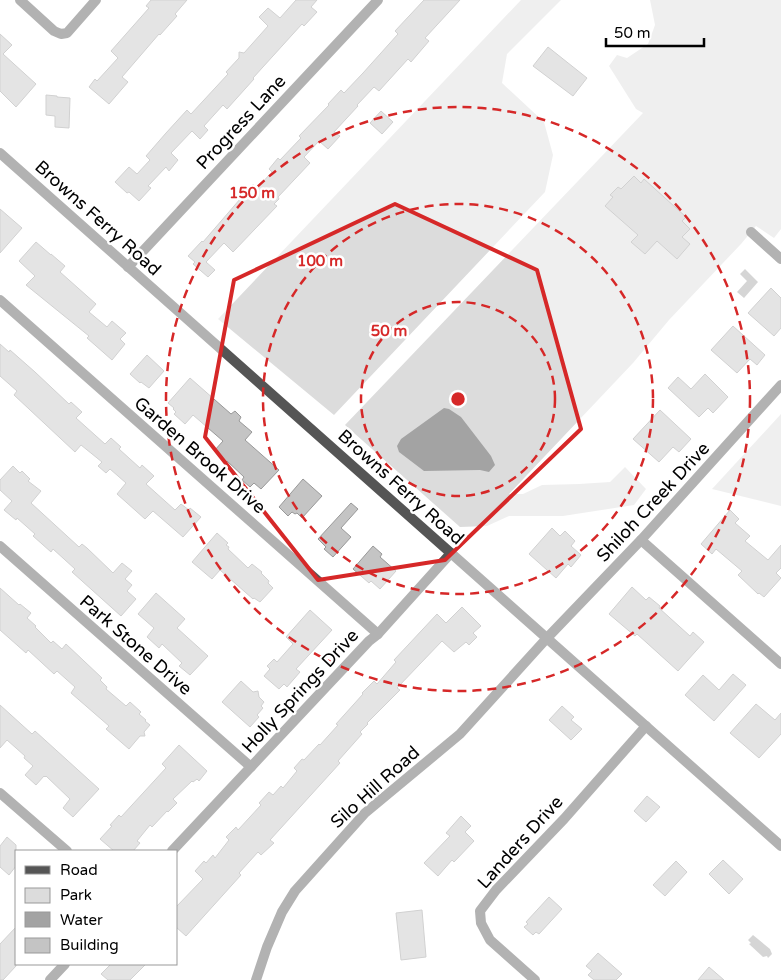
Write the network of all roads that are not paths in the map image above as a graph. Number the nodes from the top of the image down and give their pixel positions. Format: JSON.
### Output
{"nodes":[{"id":1,"x":20,"y":0,"type":"edge"},
{"id":2,"x":96,"y":0,"type":"edge"},
{"id":3,"x":378,"y":0,"type":"edge"},
{"id":4,"x":0,"y":153,"type":"edge"},
{"id":5,"x":751,"y":232,"type":"dead end"},
{"id":6,"x":781,"y":259,"type":"edge"},
{"id":7,"x":128,"y":266,"type":"junction"},
{"id":8,"x":0,"y":300,"type":"edge"},
{"id":9,"x":781,"y":385,"type":"edge"},
{"id":10,"x":641,"y":540,"type":"junction"},
{"id":11,"x":0,"y":546,"type":"edge"},
{"id":12,"x":451,"y":553,"type":"junction"},
{"id":13,"x":378,"y":634,"type":"junction"},
{"id":14,"x":547,"y":638,"type":"junction"},
{"id":15,"x":781,"y":664,"type":"edge"},
{"id":16,"x":646,"y":726,"type":"junction"},
{"id":17,"x":250,"y":768,"type":"junction"},
{"id":18,"x":0,"y":793,"type":"edge"},
{"id":19,"x":781,"y":846,"type":"edge"},
{"id":20,"x":66,"y":850,"type":"edge"},
{"id":21,"x":173,"y":850,"type":"edge"},
{"id":22,"x":64,"y":965,"type":"edge"},
{"id":23,"x":50,"y":980,"type":"edge"},
{"id":24,"x":256,"y":980,"type":"edge"},
{"id":25,"x":535,"y":980,"type":"edge"}],
"edges":[{"from":1,"to":2,"type":"street"},
{"from":3,"to":7,"type":"street","name":"Progress Lane"},
{"from":4,"to":7,"type":"street","name":"Browns Ferry Road"},
{"from":5,"to":6,"type":"street"},
{"from":7,"to":12,"type":"street","name":"Browns Ferry Road"},
{"from":8,"to":13,"type":"street","name":"Garden Brook Drive"},
{"from":9,"to":10,"type":"street","name":"Shiloh Creek Drive"},
{"from":10,"to":14,"type":"street","name":"Shiloh Creek Drive"},
{"from":10,"to":15,"type":"street"},
{"from":11,"to":17,"type":"street","name":"Park Stone Drive"},
{"from":12,"to":13,"type":"street","name":"Holly Springs Drive"},
{"from":12,"to":14,"type":"street","name":"Browns Ferry Road"},
{"from":13,"to":17,"type":"street","name":"Holly Springs Drive"},
{"from":14,"to":16,"type":"street","name":"Browns Ferry Road"},
{"from":14,"to":24,"type":"street","name":"Silo Hill Road"},
{"from":16,"to":19,"type":"street","name":"Browns Ferry Road"},
{"from":16,"to":25,"type":"street","name":"Landers Drive"},
{"from":17,"to":21,"type":"street","name":"Holly Springs Drive"},
{"from":18,"to":20,"type":"street"},
{"from":22,"to":23,"type":"street"}]}
